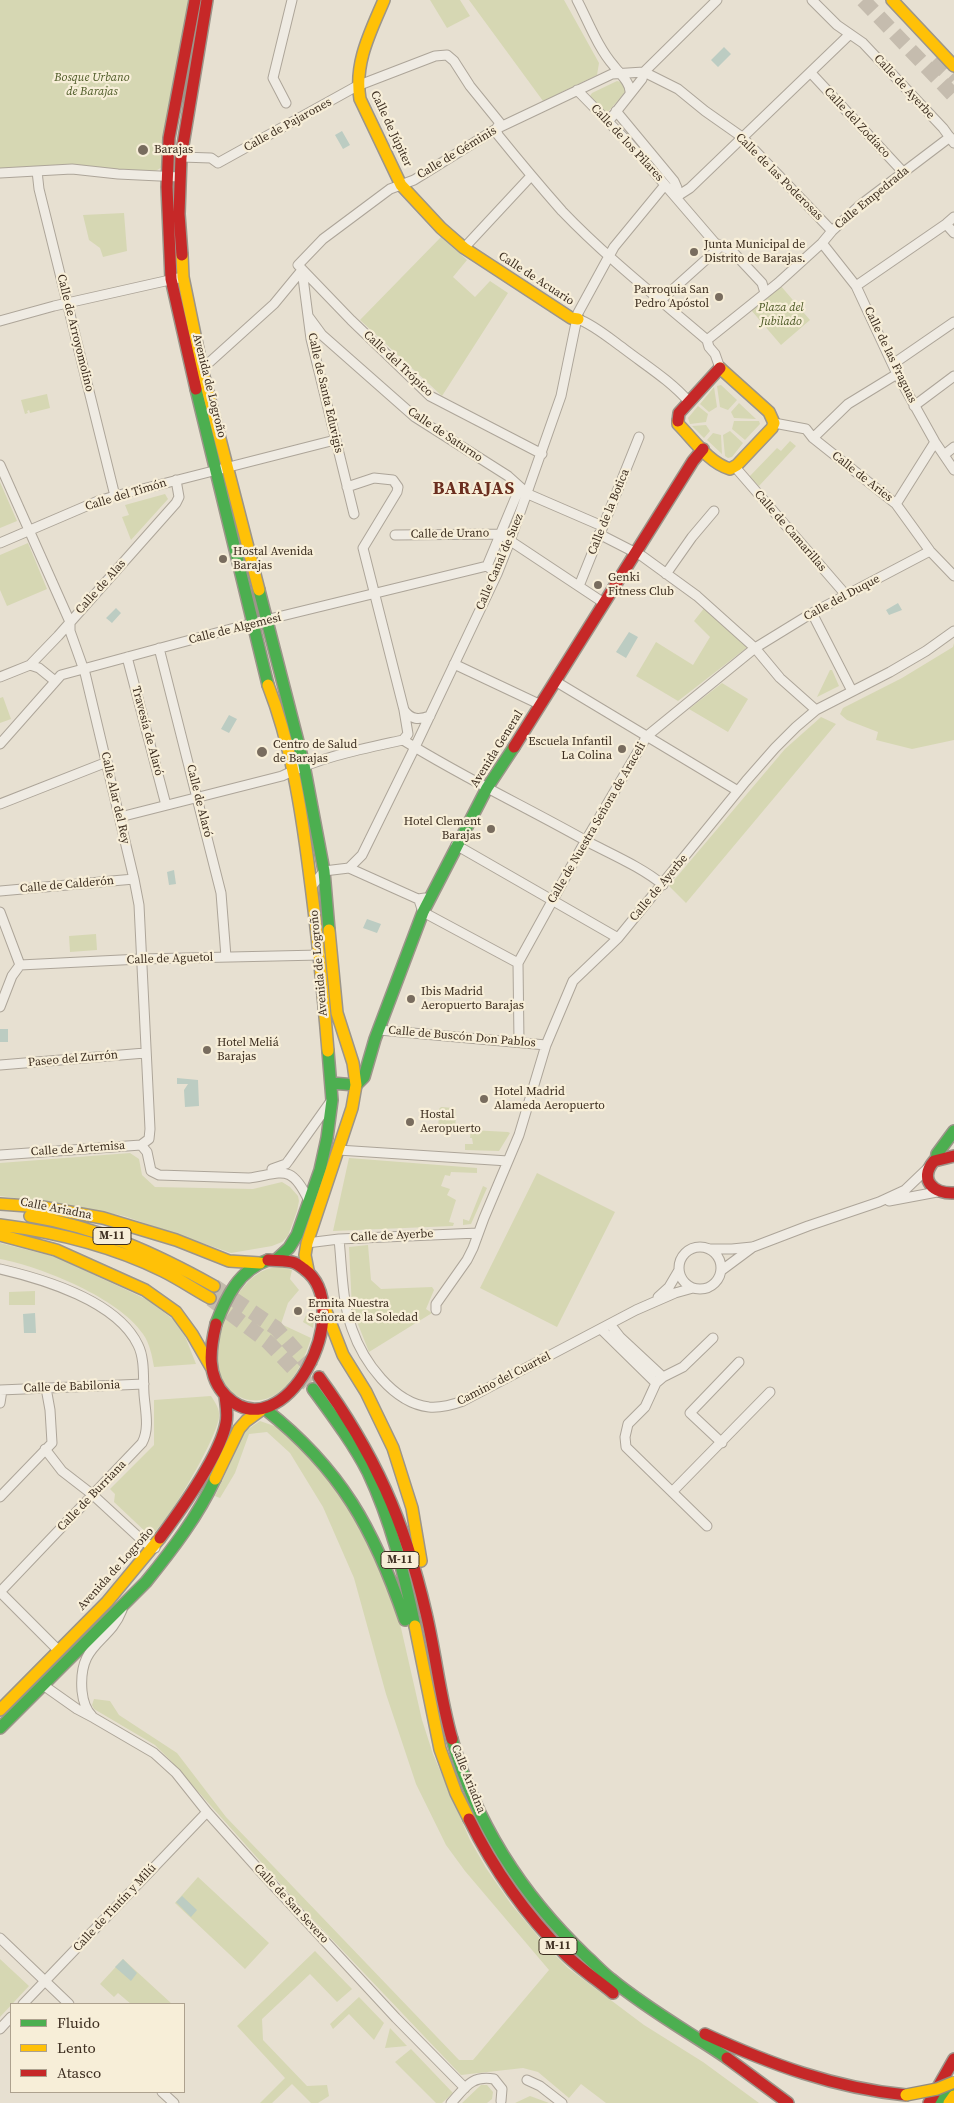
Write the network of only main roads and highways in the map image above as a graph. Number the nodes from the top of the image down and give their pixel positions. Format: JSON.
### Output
{"nodes":[{"id":1,"x":195,"y":0,"type":"edge"},
{"id":2,"x":207,"y":0,"type":"edge"},
{"id":3,"x":384,"y":0,"type":"edge"},
{"id":4,"x":892,"y":0,"type":"edge"},
{"id":5,"x":954,"y":66,"type":"edge"},
{"id":6,"x":174,"y":176,"type":"junction"},
{"id":7,"x":401,"y":185,"type":"joint"},
{"id":8,"x":177,"y":278,"type":"junction"},
{"id":9,"x":578,"y":319,"type":"road end"},
{"id":10,"x":703,"y":449,"type":"junction"},
{"id":11,"x":222,"y":468,"type":"junction"},
{"id":12,"x":329,"y":1054,"type":"junction"},
{"id":13,"x":351,"y":1058,"type":"junction"},
{"id":14,"x":331,"y":1083,"type":"junction"},
{"id":15,"x":356,"y":1085,"type":"junction"},
{"id":16,"x":954,"y":1131,"type":"edge"},
{"id":17,"x":954,"y":1156,"type":"edge"},
{"id":18,"x":932,"y":1163,"type":"junction"},
{"id":19,"x":954,"y":1193,"type":"edge"},
{"id":20,"x":0,"y":1204,"type":"edge"},
{"id":21,"x":0,"y":1212,"type":"edge"},
{"id":22,"x":0,"y":1225,"type":"edge"},
{"id":23,"x":0,"y":1235,"type":"edge"},
{"id":24,"x":276,"y":1260,"type":"junction"},
{"id":25,"x":260,"y":1263,"type":"junction"},
{"id":26,"x":308,"y":1270,"type":"junction"},
{"id":27,"x":214,"y":1286,"type":"tunnel mouth"},
{"id":28,"x":210,"y":1298,"type":"tunnel mouth"},
{"id":29,"x":324,"y":1306,"type":"junction"},
{"id":30,"x":211,"y":1367,"type":"junction"},
{"id":31,"x":319,"y":1377,"type":"tunnel mouth"},
{"id":32,"x":313,"y":1389,"type":"tunnel mouth"},
{"id":33,"x":225,"y":1396,"type":"junction"},
{"id":34,"x":263,"y":1410,"type":"junction"},
{"id":35,"x":426,"y":1612,"type":"junction"},
{"id":36,"x":59,"y":1650,"type":"junction"},
{"id":37,"x":43,"y":1685,"type":"junction"},
{"id":38,"x":0,"y":1710,"type":"edge"},
{"id":39,"x":0,"y":1728,"type":"edge"},
{"id":40,"x":440,"y":1748,"type":"junction"},
{"id":41,"x":577,"y":1946,"type":"junction"},
{"id":42,"x":954,"y":2059,"type":"edge"},
{"id":43,"x":954,"y":2082,"type":"edge"},
{"id":44,"x":954,"y":2096,"type":"edge"},
{"id":45,"x":772,"y":2103,"type":"edge"},
{"id":46,"x":788,"y":2103,"type":"edge"},
{"id":47,"x":929,"y":2103,"type":"edge"},
{"id":48,"x":940,"y":2103,"type":"edge"},
{"id":49,"x":949,"y":2103,"type":"edge"}],
"edges":[{"from":1,"to":6,"type":"main road","name":"Avenida de Logroño"},
{"from":2,"to":6,"type":"main road","name":"Avenida de Logroño"},
{"from":3,"to":7,"type":"main road","name":"Calle de Júpiter"},
{"from":4,"to":5,"type":"main road"},
{"from":6,"to":8,"type":"main road","name":"Avenida de Logroño"},
{"from":6,"to":8,"type":"main road","name":"Avenida de Logroño"},
{"from":7,"to":9,"type":"main road","name":"Calle de Acuario"},
{"from":8,"to":11,"type":"main road","name":"Avenida de Logroño"},
{"from":8,"to":11,"type":"main road","name":"Avenida de Logroño"},
{"from":10,"to":10,"type":"main road"},
{"from":10,"to":15,"type":"main road","name":"Avenida General"},
{"from":11,"to":12,"type":"main road","name":"Avenida de Logroño"},
{"from":11,"to":13,"type":"main road","name":"Avenida de Logroño"},
{"from":12,"to":13,"type":"main road"},
{"from":12,"to":14,"type":"main road","name":"Avenida de Logroño"},
{"from":13,"to":15,"type":"main road","name":"Avenida de Logroño"},
{"from":14,"to":15,"type":"main road"},
{"from":14,"to":24,"type":"main road","name":"Avenida de Logroño"},
{"from":15,"to":26,"type":"main road","name":"Avenida de Logroño"},
{"from":16,"to":18,"type":"main road"},
{"from":17,"to":18,"type":"main road"},
{"from":18,"to":19,"type":"main road"},
{"from":20,"to":25,"type":"main road"},
{"from":21,"to":27,"type":"main road","name":"Calle Ariadna","number":"M-11"},
{"from":22,"to":28,"type":"main road","name":"Calle Ariadna","number":"M-11"},
{"from":23,"to":30,"type":"main road"},
{"from":24,"to":25,"type":"main road"},
{"from":24,"to":26,"type":"main road"},
{"from":25,"to":30,"type":"main road"},
{"from":26,"to":29,"type":"main road"},
{"from":29,"to":34,"type":"main road"},
{"from":29,"to":35,"type":"main road"},
{"from":30,"to":33,"type":"main road"},
{"from":31,"to":35,"type":"main road","name":"Calle Ariadna","number":"M-11"},
{"from":32,"to":40,"type":"main road","name":"Calle Ariadna","number":"M-11"},
{"from":33,"to":34,"type":"main road"},
{"from":33,"to":36,"type":"main road","name":"Avenida de Logroño"},
{"from":34,"to":37,"type":"main road"},
{"from":34,"to":40,"type":"main road"},
{"from":35,"to":41,"type":"main road","name":"Calle Ariadna","number":"M-11"},
{"from":36,"to":37,"type":"main road"},
{"from":36,"to":38,"type":"main road","name":"Avenida de Logroño"},
{"from":37,"to":39,"type":"main road"},
{"from":40,"to":45,"type":"main road","name":"Calle Ariadna","number":"M-11"},
{"from":41,"to":43,"type":"main road","bridge":true},
{"from":41,"to":46,"type":"main road"},
{"from":42,"to":47,"type":"main road"},
{"from":43,"to":48,"type":"main road"},
{"from":44,"to":49,"type":"main road"}]}
